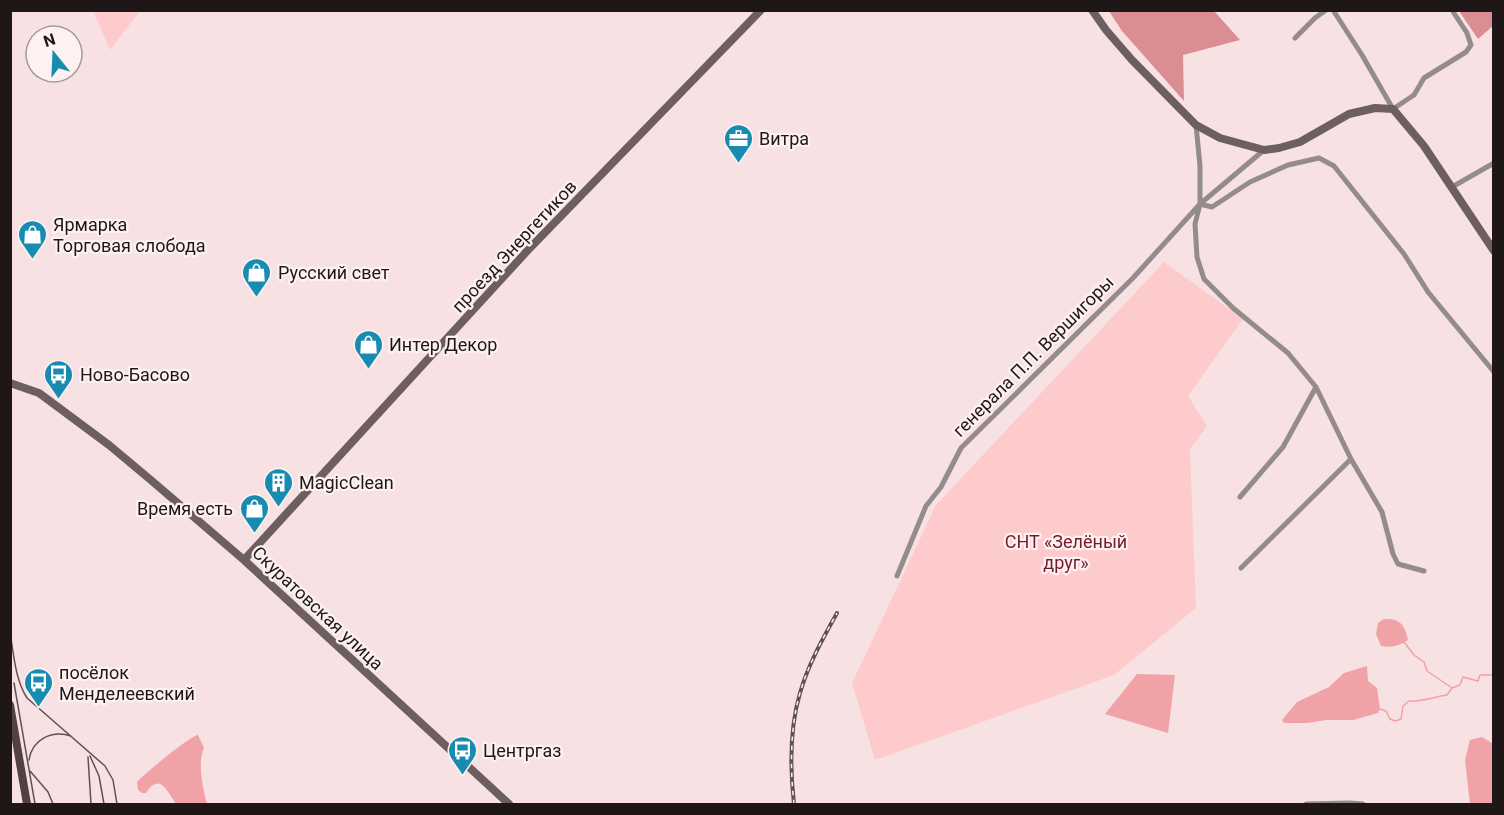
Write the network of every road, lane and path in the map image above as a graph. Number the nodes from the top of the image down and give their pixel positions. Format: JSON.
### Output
{"nodes":[{"id":1,"x":761,"y":10,"type":"edge"},
{"id":2,"x":1092,"y":10,"type":"edge"},
{"id":3,"x":1326,"y":10,"type":"edge"},
{"id":4,"x":1333,"y":10,"type":"edge"},
{"id":5,"x":1452,"y":10,"type":"edge"},
{"id":6,"x":1295,"y":38,"type":"dead end"},
{"id":7,"x":1393,"y":109,"type":"junction"},
{"id":8,"x":1196,"y":125,"type":"junction"},
{"id":9,"x":1264,"y":150,"type":"junction"},
{"id":10,"x":1494,"y":163,"type":"edge"},
{"id":11,"x":1452,"y":187,"type":"junction"},
{"id":12,"x":1200,"y":204,"type":"junction"},
{"id":13,"x":1494,"y":251,"type":"edge"},
{"id":14,"x":1494,"y":372,"type":"edge"},
{"id":15,"x":10,"y":383,"type":"edge"},
{"id":16,"x":1316,"y":387,"type":"junction"},
{"id":17,"x":1351,"y":459,"type":"junction"},
{"id":18,"x":1240,"y":497,"type":"dead end"},
{"id":19,"x":244,"y":560,"type":"junction"},
{"id":20,"x":1241,"y":567,"type":"dead end"},
{"id":21,"x":1424,"y":571,"type":"dead end"},
{"id":22,"x":897,"y":576,"type":"dead end"},
{"id":23,"x":10,"y":705,"type":"edge"},
{"id":24,"x":27,"y":804,"type":"edge"},
{"id":25,"x":509,"y":804,"type":"edge"},
{"id":26,"x":1306,"y":804,"type":"edge"},
{"id":27,"x":1363,"y":804,"type":"edge"}],
"edges":[{"from":1,"to":19,"type":"street","name":"проезд Энергетиков"},
{"from":2,"to":8,"type":"street"},
{"from":3,"to":6,"type":"street"},
{"from":4,"to":7,"type":"street"},
{"from":5,"to":7,"type":"street"},
{"from":7,"to":9,"type":"street"},
{"from":7,"to":11,"type":"street"},
{"from":8,"to":9,"type":"street"},
{"from":8,"to":12,"type":"street"},
{"from":9,"to":12,"type":"street","name":"генерала П.П. Вершигоры"},
{"from":10,"to":11,"type":"street"},
{"from":11,"to":13,"type":"street"},
{"from":12,"to":14,"type":"street"},
{"from":12,"to":16,"type":"street"},
{"from":12,"to":22,"type":"street","name":"генерала П.П. Вершигоры"},
{"from":15,"to":19,"type":"street","name":"Скуратовская улица"},
{"from":16,"to":17,"type":"street"},
{"from":16,"to":18,"type":"street"},
{"from":17,"to":20,"type":"street"},
{"from":17,"to":21,"type":"street"},
{"from":19,"to":25,"type":"street","name":"Скуратовская улица"},
{"from":23,"to":24,"type":"main road"},
{"from":26,"to":27,"type":"street"}]}
